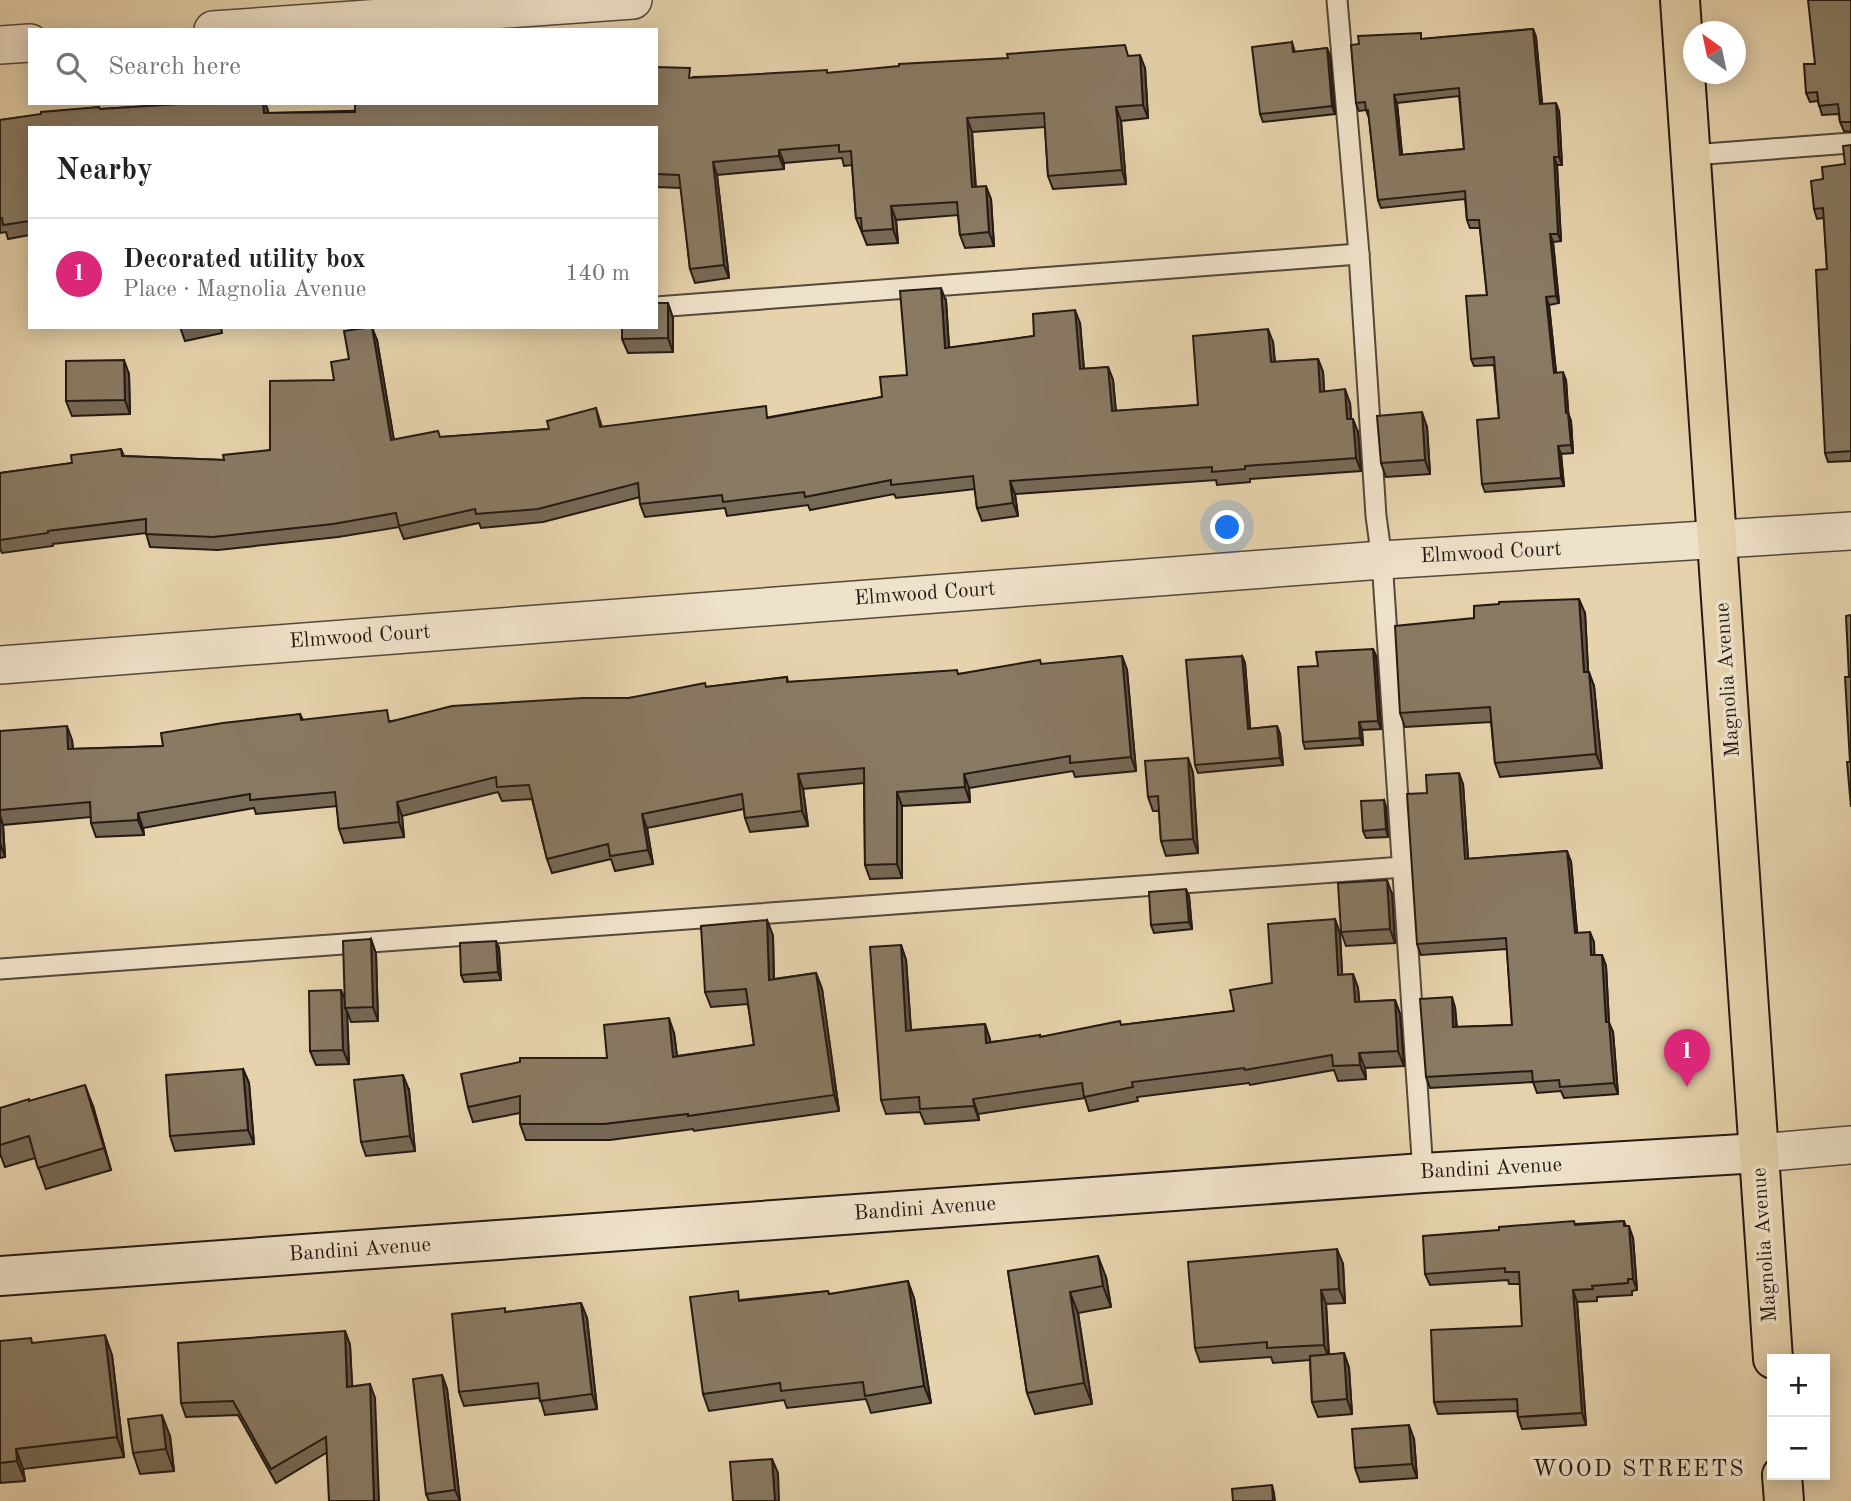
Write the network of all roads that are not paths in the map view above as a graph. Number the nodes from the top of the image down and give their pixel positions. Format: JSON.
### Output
{"nodes":[{"id":1,"x":633,"y":0,"type":"edge"},
{"id":2,"x":1338,"y":0,"type":"edge"},
{"id":3,"x":1680,"y":0,"type":"edge"},
{"id":4,"x":241,"y":28,"type":"edge"},
{"id":5,"x":28,"y":43,"type":"edge"},
{"id":6,"x":0,"y":45,"type":"edge"},
{"id":7,"x":1851,"y":143,"type":"edge"},
{"id":8,"x":1692,"y":155,"type":"junction"},
{"id":9,"x":1359,"y":254,"type":"junction"},
{"id":10,"x":658,"y":307,"type":"edge"},
{"id":11,"x":1851,"y":531,"type":"edge"},
{"id":12,"x":1718,"y":540,"type":"junction"},
{"id":13,"x":1382,"y":560,"type":"junction"},
{"id":14,"x":0,"y":665,"type":"edge"},
{"id":15,"x":1403,"y":867,"type":"junction"},
{"id":16,"x":0,"y":969,"type":"edge"},
{"id":17,"x":1851,"y":1145,"type":"edge"},
{"id":18,"x":1759,"y":1153,"type":"junction"},
{"id":19,"x":1423,"y":1173,"type":"junction"},
{"id":20,"x":0,"y":1276,"type":"edge"},
{"id":21,"x":1773,"y":1354,"type":"edge"},
{"id":22,"x":1782,"y":1480,"type":"edge"},
{"id":23,"x":1784,"y":1501,"type":"edge"}],
"edges":[{"from":1,"to":4,"type":"street"},
{"from":2,"to":9,"type":"lane"},
{"from":3,"to":8,"type":"main road","name":"Magnolia Avenue"},
{"from":5,"to":6,"type":"street"},
{"from":7,"to":8,"type":"lane"},
{"from":8,"to":12,"type":"main road","name":"Magnolia Avenue"},
{"from":9,"to":10,"type":"lane"},
{"from":9,"to":13,"type":"lane"},
{"from":11,"to":12,"type":"street","name":"Elmwood Court"},
{"from":12,"to":13,"type":"street","name":"Elmwood Court"},
{"from":12,"to":18,"type":"main road","name":"Magnolia Avenue"},
{"from":13,"to":14,"type":"street","name":"Elmwood Court"},
{"from":13,"to":15,"type":"lane"},
{"from":15,"to":16,"type":"lane"},
{"from":15,"to":19,"type":"lane"},
{"from":17,"to":18,"type":"street","name":"Bandini Avenue"},
{"from":18,"to":19,"type":"street","name":"Bandini Avenue"},
{"from":18,"to":21,"type":"main road","name":"Magnolia Avenue"},
{"from":19,"to":20,"type":"street","name":"Bandini Avenue"},
{"from":22,"to":23,"type":"main road"}]}
